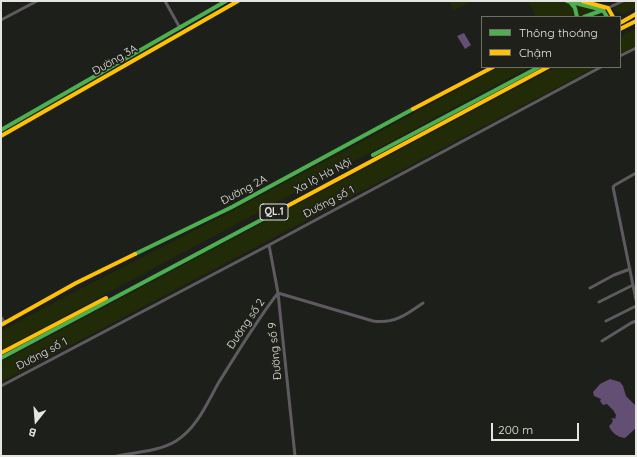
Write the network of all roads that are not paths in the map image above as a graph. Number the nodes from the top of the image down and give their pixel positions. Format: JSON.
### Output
{"nodes":[{"id":1,"x":37,"y":1,"type":"edge"},
{"id":2,"x":165,"y":1,"type":"edge"},
{"id":3,"x":226,"y":1,"type":"edge"},
{"id":4,"x":238,"y":1,"type":"edge"},
{"id":5,"x":568,"y":1,"type":"edge"},
{"id":6,"x":582,"y":1,"type":"edge"},
{"id":7,"x":623,"y":1,"type":"edge"},
{"id":8,"x":608,"y":8,"type":"junction"},
{"id":9,"x":603,"y":10,"type":"junction"},
{"id":10,"x":636,"y":14,"type":"edge"},
{"id":11,"x":577,"y":16,"type":"edge"},
{"id":12,"x":587,"y":16,"type":"edge"},
{"id":13,"x":606,"y":16,"type":"edge"},
{"id":14,"x":612,"y":16,"type":"edge"},
{"id":15,"x":1,"y":20,"type":"edge"},
{"id":16,"x":636,"y":21,"type":"edge"},
{"id":17,"x":621,"y":22,"type":"edge"},
{"id":18,"x":621,"y":28,"type":"edge"},
{"id":19,"x":181,"y":30,"type":"junction"},
{"id":20,"x":636,"y":48,"type":"edge"},
{"id":21,"x":621,"y":56,"type":"edge"},
{"id":22,"x":491,"y":68,"type":"edge"},
{"id":23,"x":537,"y":68,"type":"edge"},
{"id":24,"x":546,"y":68,"type":"edge"},
{"id":25,"x":599,"y":68,"type":"edge"},
{"id":26,"x":1,"y":130,"type":"edge"},
{"id":27,"x":1,"y":136,"type":"edge"},
{"id":28,"x":636,"y":173,"type":"edge"},
{"id":29,"x":269,"y":245,"type":"junction"},
{"id":30,"x":630,"y":269,"type":"junction"},
{"id":31,"x":633,"y":285,"type":"junction"},
{"id":32,"x":590,"y":288,"type":"dead end"},
{"id":33,"x":278,"y":293,"type":"junction"},
{"id":34,"x":636,"y":300,"type":"edge"},
{"id":35,"x":599,"y":302,"type":"dead end"},
{"id":36,"x":423,"y":303,"type":"dead end"},
{"id":37,"x":636,"y":306,"type":"edge"},
{"id":38,"x":1,"y":317,"type":"edge"},
{"id":39,"x":606,"y":321,"type":"dead end"},
{"id":40,"x":636,"y":321,"type":"edge"},
{"id":41,"x":3,"y":324,"type":"edge"},
{"id":42,"x":602,"y":341,"type":"dead end"},
{"id":43,"x":1,"y":353,"type":"edge"},
{"id":44,"x":1,"y":358,"type":"edge"},
{"id":45,"x":1,"y":386,"type":"edge"},
{"id":46,"x":117,"y":456,"type":"edge"},
{"id":47,"x":296,"y":456,"type":"edge"}],
"edges":[{"from":1,"to":15,"type":"street"},
{"from":2,"to":19,"type":"street"},
{"from":3,"to":19,"type":"main road","name":"Đường 3A"},
{"from":4,"to":19,"type":"main road","name":"Đường 3A"},
{"from":5,"to":9,"type":"main road"},
{"from":5,"to":11,"type":"main road"},
{"from":6,"to":8,"type":"main road"},
{"from":7,"to":8,"type":"street"},
{"from":8,"to":9,"type":"main road"},
{"from":8,"to":14,"type":"main road"},
{"from":9,"to":12,"type":"main road"},
{"from":9,"to":13,"type":"main road"},
{"from":10,"to":17,"type":"main road"},
{"from":16,"to":18,"type":"main road"},
{"from":19,"to":26,"type":"main road","name":"Đường 3A"},
{"from":19,"to":27,"type":"main road","name":"Đường 3A"},
{"from":20,"to":21,"type":"street"},
{"from":22,"to":41,"type":"main road","name":"Đường 2A"},
{"from":23,"to":43,"type":"main road","name":"Xa lộ Hà Nội","number":"QL.1"},
{"from":24,"to":44,"type":"main road","name":"Xa lộ Hà Nội","number":"QL.1"},
{"from":25,"to":29,"type":"street","name":"Đường số 1"},
{"from":28,"to":30,"type":"street"},
{"from":29,"to":33,"type":"street","name":"Đường số 9"},
{"from":29,"to":45,"type":"street","name":"Đường số 1"},
{"from":30,"to":31,"type":"street"},
{"from":30,"to":32,"type":"street"},
{"from":31,"to":34,"type":"street"},
{"from":31,"to":35,"type":"street"},
{"from":33,"to":36,"type":"street","name":"Đường số 2"},
{"from":33,"to":46,"type":"street","name":"Đường số 2"},
{"from":33,"to":47,"type":"street","name":"Đường số 9"},
{"from":37,"to":39,"type":"street"},
{"from":38,"to":41,"type":"street"},
{"from":40,"to":42,"type":"street"}]}
